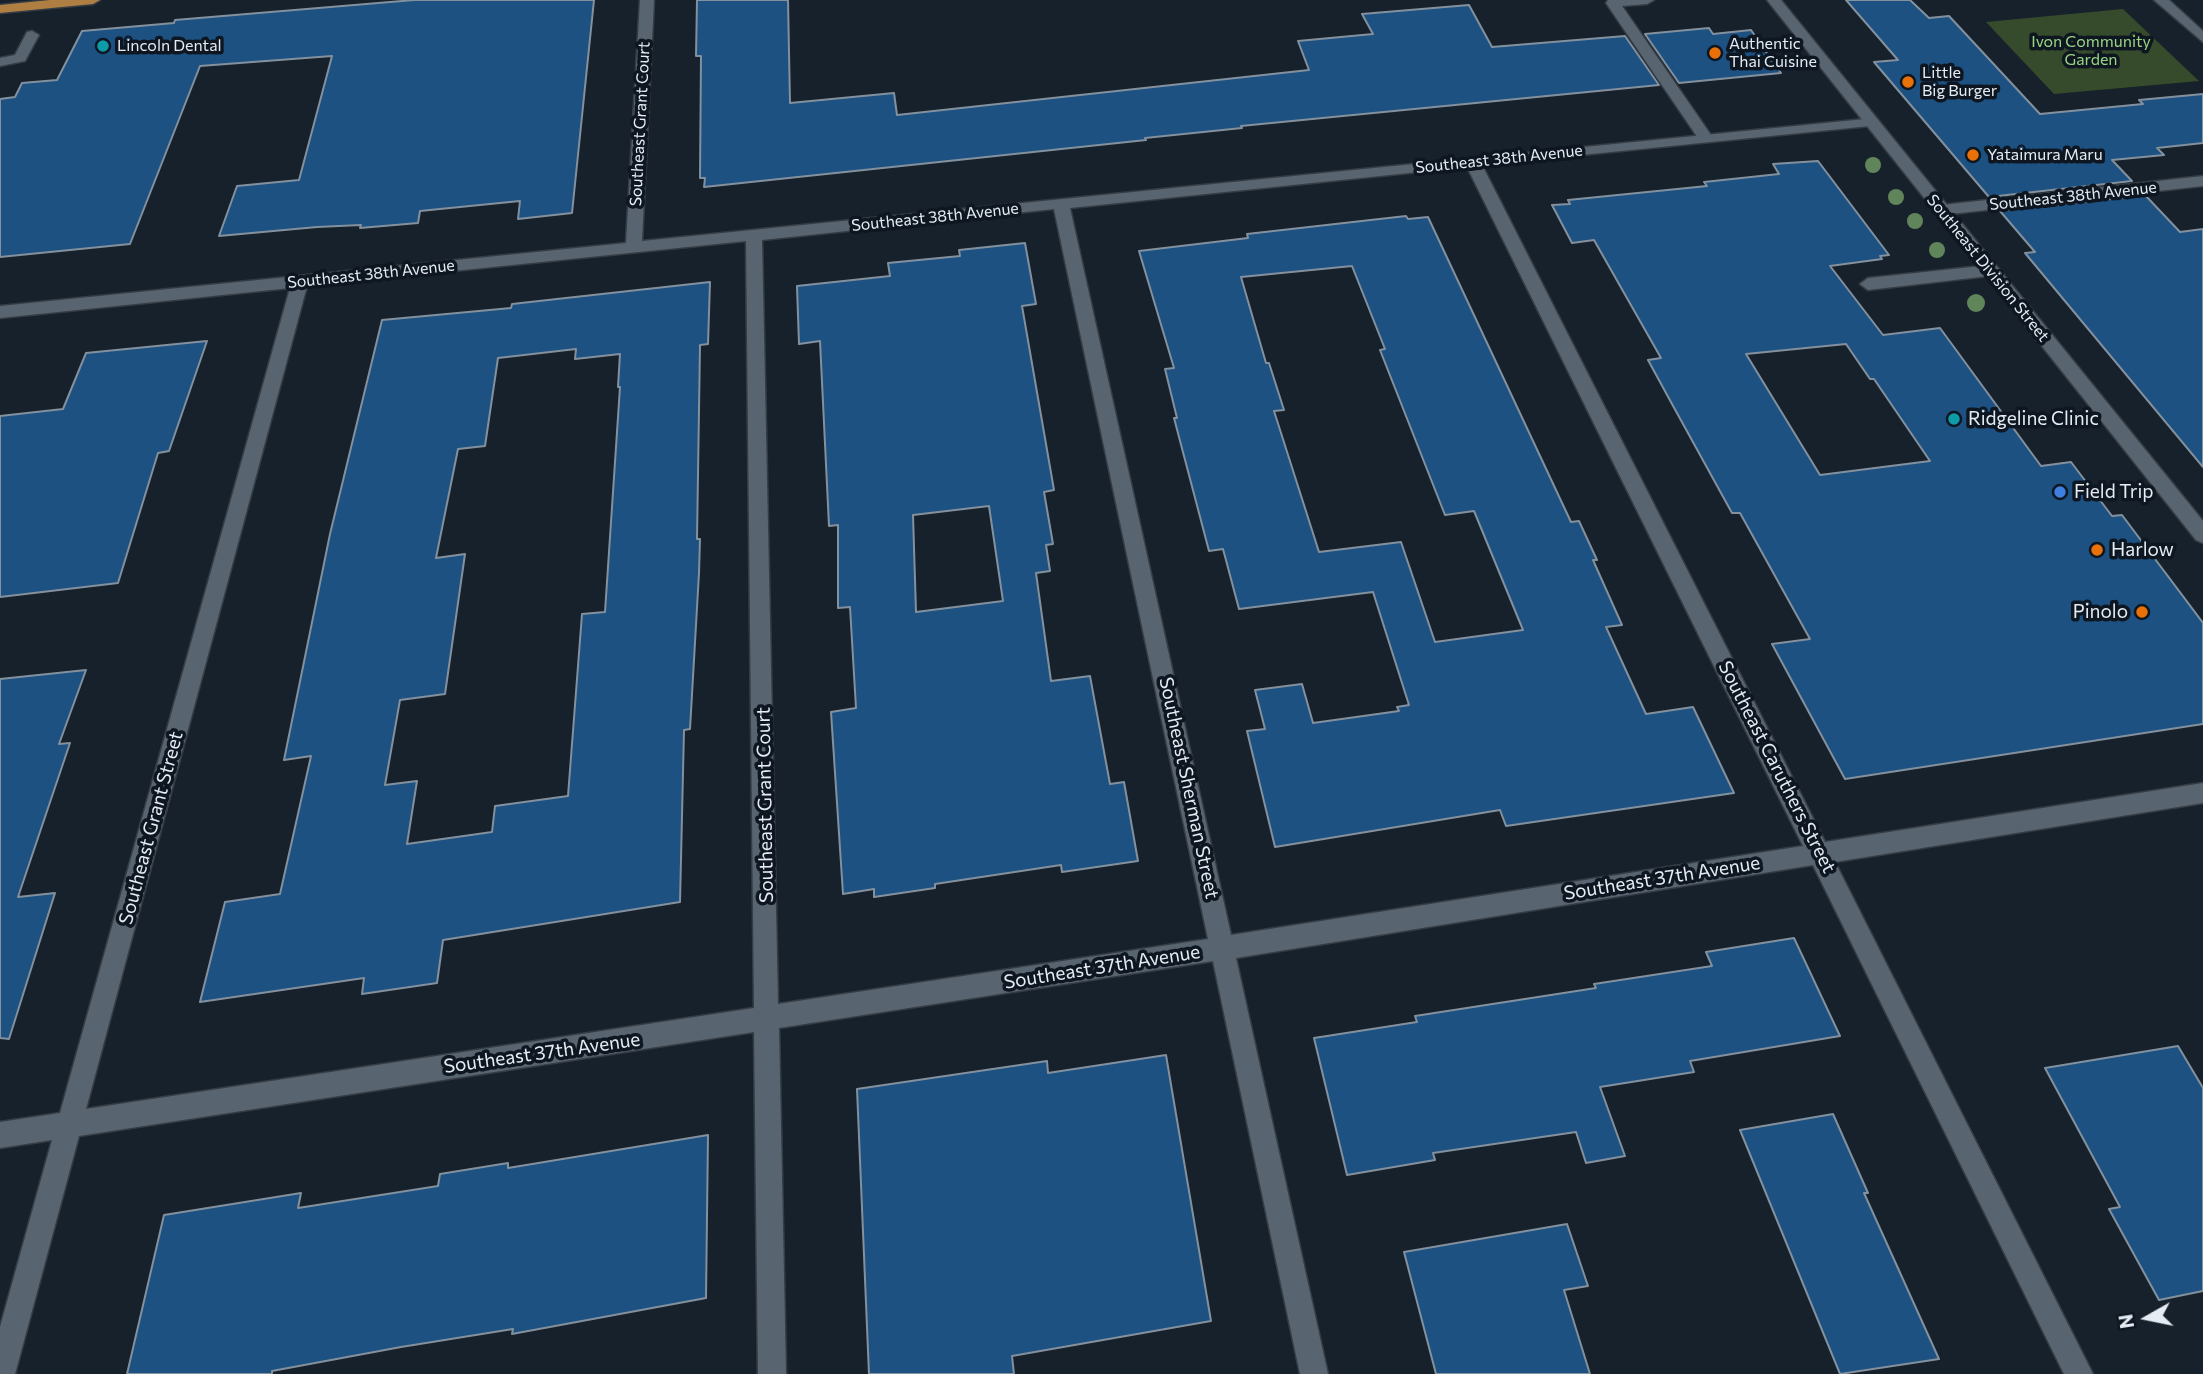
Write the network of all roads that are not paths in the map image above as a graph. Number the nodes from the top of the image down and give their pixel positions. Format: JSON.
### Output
{"nodes":[{"id":1,"x":93,"y":0,"type":"edge"},
{"id":2,"x":647,"y":0,"type":"edge"},
{"id":3,"x":1647,"y":0,"type":"edge"},
{"id":4,"x":1774,"y":0,"type":"edge"},
{"id":5,"x":2161,"y":0,"type":"edge"},
{"id":6,"x":0,"y":9,"type":"edge"},
{"id":7,"x":32,"y":35,"type":"dead end"},
{"id":8,"x":2203,"y":38,"type":"edge"},
{"id":9,"x":0,"y":62,"type":"edge"},
{"id":10,"x":1870,"y":121,"type":"junction"},
{"id":11,"x":1705,"y":138,"type":"junction"},
{"id":12,"x":1472,"y":161,"type":"junction"},
{"id":13,"x":2203,"y":181,"type":"edge"},
{"id":14,"x":1060,"y":204,"type":"junction"},
{"id":15,"x":1942,"y":210,"type":"junction"},
{"id":16,"x":754,"y":235,"type":"junction"},
{"id":17,"x":634,"y":247,"type":"junction"},
{"id":18,"x":1991,"y":271,"type":"junction"},
{"id":19,"x":300,"y":282,"type":"junction"},
{"id":20,"x":1868,"y":284,"type":"dead end"},
{"id":21,"x":0,"y":312,"type":"edge"},
{"id":22,"x":2203,"y":535,"type":"edge"},
{"id":23,"x":2203,"y":793,"type":"edge"},
{"id":24,"x":1819,"y":852,"type":"junction"},
{"id":25,"x":1224,"y":948,"type":"junction"},
{"id":26,"x":768,"y":1019,"type":"junction"},
{"id":27,"x":71,"y":1123,"type":"junction"},
{"id":28,"x":0,"y":1135,"type":"edge"},
{"id":29,"x":1,"y":1374,"type":"edge"},
{"id":30,"x":772,"y":1374,"type":"edge"},
{"id":31,"x":1314,"y":1374,"type":"edge"},
{"id":32,"x":2079,"y":1374,"type":"edge"}],
"edges":[{"from":1,"to":6,"type":"main road"},
{"from":2,"to":17,"type":"street","name":"Southeast Grant Court"},
{"from":3,"to":11,"type":"street"},
{"from":4,"to":10,"type":"street","name":"Southeast Division Street"},
{"from":5,"to":8,"type":"street"},
{"from":7,"to":9,"type":"street"},
{"from":10,"to":11,"type":"street","name":"Southeast 38th Avenue"},
{"from":10,"to":15,"type":"street","name":"Southeast Division Street"},
{"from":11,"to":12,"type":"street","name":"Southeast 38th Avenue"},
{"from":12,"to":14,"type":"street","name":"Southeast 38th Avenue"},
{"from":12,"to":24,"type":"street","name":"Southeast Caruthers Street"},
{"from":13,"to":15,"type":"street","name":"Southeast 38th Avenue"},
{"from":14,"to":16,"type":"street","name":"Southeast 38th Avenue"},
{"from":14,"to":25,"type":"street","name":"Southeast Sherman Street"},
{"from":15,"to":18,"type":"street","name":"Southeast Division Street"},
{"from":16,"to":17,"type":"street","name":"Southeast 38th Avenue"},
{"from":16,"to":26,"type":"street","name":"Southeast Grant Court"},
{"from":17,"to":19,"type":"street","name":"Southeast 38th Avenue"},
{"from":18,"to":20,"type":"street"},
{"from":18,"to":22,"type":"street","name":"Southeast Division Street"},
{"from":19,"to":21,"type":"street","name":"Southeast 38th Avenue"},
{"from":19,"to":27,"type":"street","name":"Southeast Grant Street"},
{"from":23,"to":24,"type":"street","name":"Southeast 37th Avenue"},
{"from":24,"to":25,"type":"street","name":"Southeast 37th Avenue"},
{"from":24,"to":32,"type":"street","name":"Southeast Caruthers Street"},
{"from":25,"to":26,"type":"street","name":"Southeast 37th Avenue"},
{"from":25,"to":31,"type":"street","name":"Southeast Sherman Street"},
{"from":26,"to":27,"type":"street","name":"Southeast 37th Avenue"},
{"from":26,"to":30,"type":"street","name":"Southeast Grant Court"},
{"from":27,"to":28,"type":"street","name":"Southeast 37th Avenue"},
{"from":27,"to":29,"type":"street","name":"Southeast Grant Street"}]}
